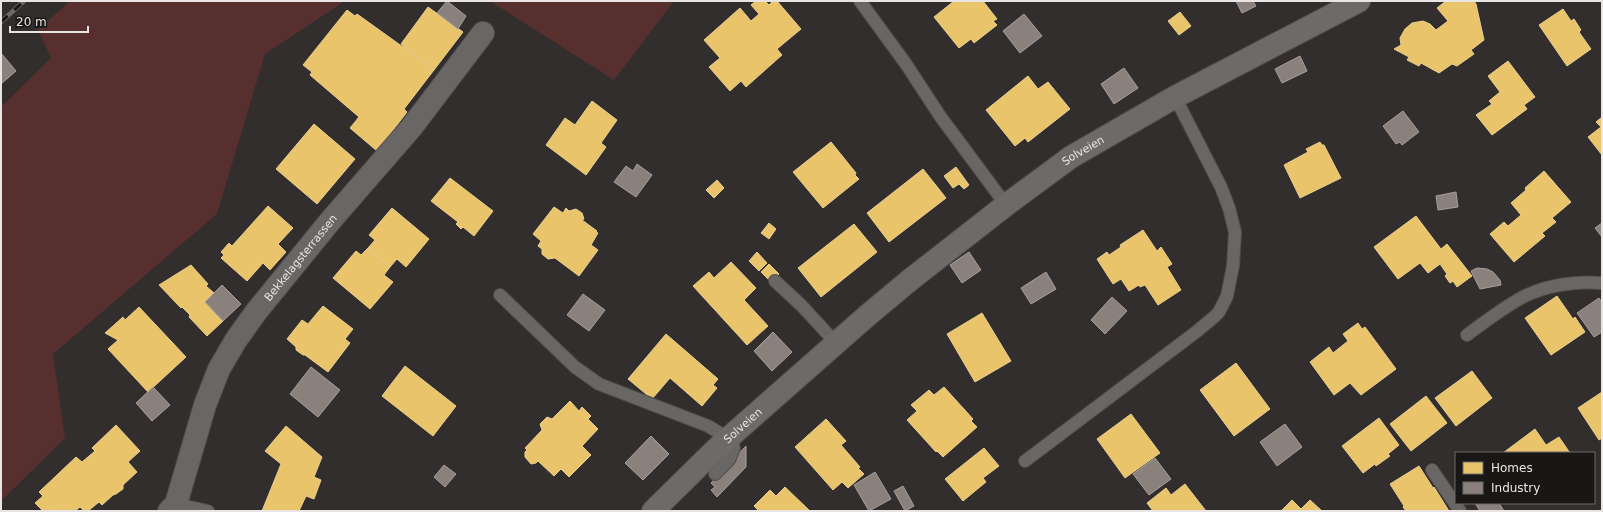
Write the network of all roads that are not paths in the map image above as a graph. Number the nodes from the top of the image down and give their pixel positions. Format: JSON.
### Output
{"nodes":[{"id":1,"x":860,"y":1,"type":"edge"},
{"id":2,"x":1359,"y":1,"type":"edge"},
{"id":3,"x":483,"y":33,"type":"dead end"},
{"id":4,"x":1176,"y":97,"type":"junction"},
{"id":5,"x":1006,"y":205,"type":"junction"},
{"id":6,"x":776,"y":281,"type":"dead end"},
{"id":7,"x":1602,"y":283,"type":"edge"},
{"id":8,"x":500,"y":295,"type":"dead end"},
{"id":9,"x":1467,"y":335,"type":"dead end"},
{"id":10,"x":836,"y":343,"type":"junction"},
{"id":11,"x":728,"y":438,"type":"junction"},
{"id":12,"x":1025,"y":461,"type":"dead end"},
{"id":13,"x":1432,"y":470,"type":"dead end"},
{"id":14,"x":715,"y":474,"type":"dead end"},
{"id":15,"x":1455,"y":504,"type":"edge"},
{"id":16,"x":172,"y":507,"type":"edge"},
{"id":17,"x":208,"y":511,"type":"edge"},
{"id":18,"x":653,"y":511,"type":"edge"}],
"edges":[{"from":1,"to":5,"type":"lane"},
{"from":2,"to":4,"type":"street","name":"Solveien"},
{"from":3,"to":16,"type":"street","name":"Bekkelagsterrassen"},
{"from":4,"to":5,"type":"street","name":"Solveien"},
{"from":4,"to":12,"type":"lane"},
{"from":5,"to":10,"type":"street","name":"Solveien"},
{"from":6,"to":10,"type":"lane"},
{"from":7,"to":9,"type":"lane"},
{"from":8,"to":11,"type":"lane"},
{"from":10,"to":11,"type":"street","name":"Solveien"},
{"from":11,"to":14,"type":"lane"},
{"from":11,"to":18,"type":"street","name":"Solveien"},
{"from":13,"to":15,"type":"lane"},
{"from":16,"to":17,"type":"lane"}]}
